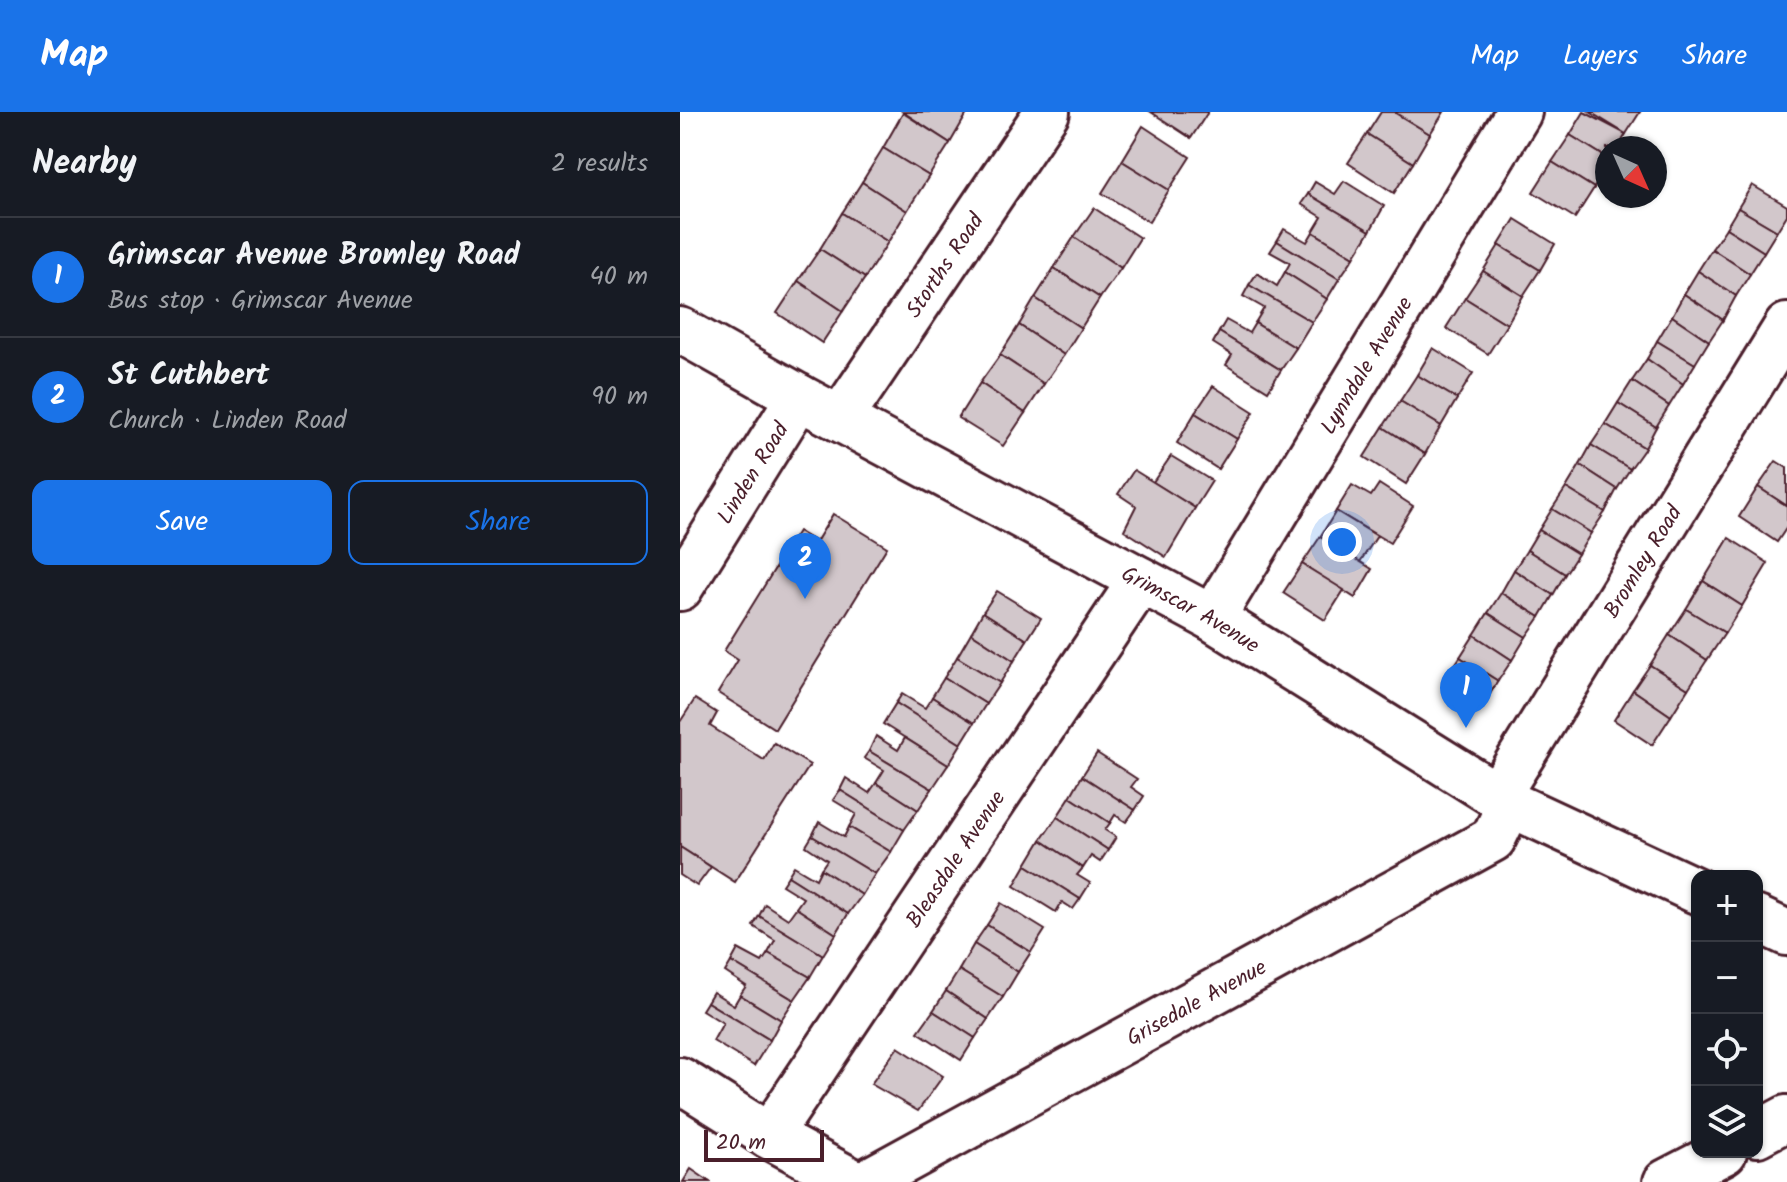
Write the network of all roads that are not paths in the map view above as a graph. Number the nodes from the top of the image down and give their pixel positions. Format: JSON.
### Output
{"nodes":[{"id":1,"x":1047,"y":112,"type":"edge"},
{"id":2,"x":1519,"y":112,"type":"edge"},
{"id":3,"x":1787,"y":326,"type":"edge"},
{"id":4,"x":680,"y":330,"type":"edge"},
{"id":5,"x":799,"y":397,"type":"junction"},
{"id":6,"x":840,"y":419,"type":"junction"},
{"id":7,"x":1141,"y":580,"type":"junction"},
{"id":8,"x":680,"y":588,"type":"edge"},
{"id":9,"x":1212,"y":618,"type":"junction"},
{"id":10,"x":1504,"y":800,"type":"junction"},
{"id":11,"x":1691,"y":888,"type":"edge"},
{"id":12,"x":1763,"y":922,"type":"edge"},
{"id":13,"x":1787,"y":933,"type":"edge"},
{"id":14,"x":680,"y":1080,"type":"edge"},
{"id":15,"x":1787,"y":1118,"type":"edge"},
{"id":16,"x":1763,"y":1131,"type":"edge"},
{"id":17,"x":769,"y":1136,"type":"junction"},
{"id":18,"x":1717,"y":1165,"type":"edge"},
{"id":19,"x":854,"y":1182,"type":"edge"},
{"id":20,"x":866,"y":1182,"type":"edge"},
{"id":21,"x":1666,"y":1182,"type":"edge"}],
"edges":[{"from":1,"to":6,"type":"street","name":"Storths Road"},
{"from":2,"to":9,"type":"street","name":"Lynndale Avenue"},
{"from":3,"to":10,"type":"street","name":"Bromley Road"},
{"from":4,"to":5,"type":"street","name":"Grimscar Avenue"},
{"from":5,"to":6,"type":"street","name":"Grimscar Avenue"},
{"from":5,"to":8,"type":"street","name":"Linden Road"},
{"from":6,"to":7,"type":"street","name":"Grimscar Avenue"},
{"from":7,"to":9,"type":"street","name":"Grimscar Avenue"},
{"from":7,"to":17,"type":"street","name":"Bleasdale Avenue"},
{"from":9,"to":10,"type":"street","name":"Grimscar Avenue"},
{"from":10,"to":11,"type":"street","name":"Grimscar Avenue"},
{"from":10,"to":20,"type":"street","name":"Grisedale Avenue"},
{"from":12,"to":13,"type":"street"},
{"from":14,"to":17,"type":"street"},
{"from":15,"to":16,"type":"street"},
{"from":17,"to":19,"type":"street"},
{"from":18,"to":21,"type":"street"}]}
